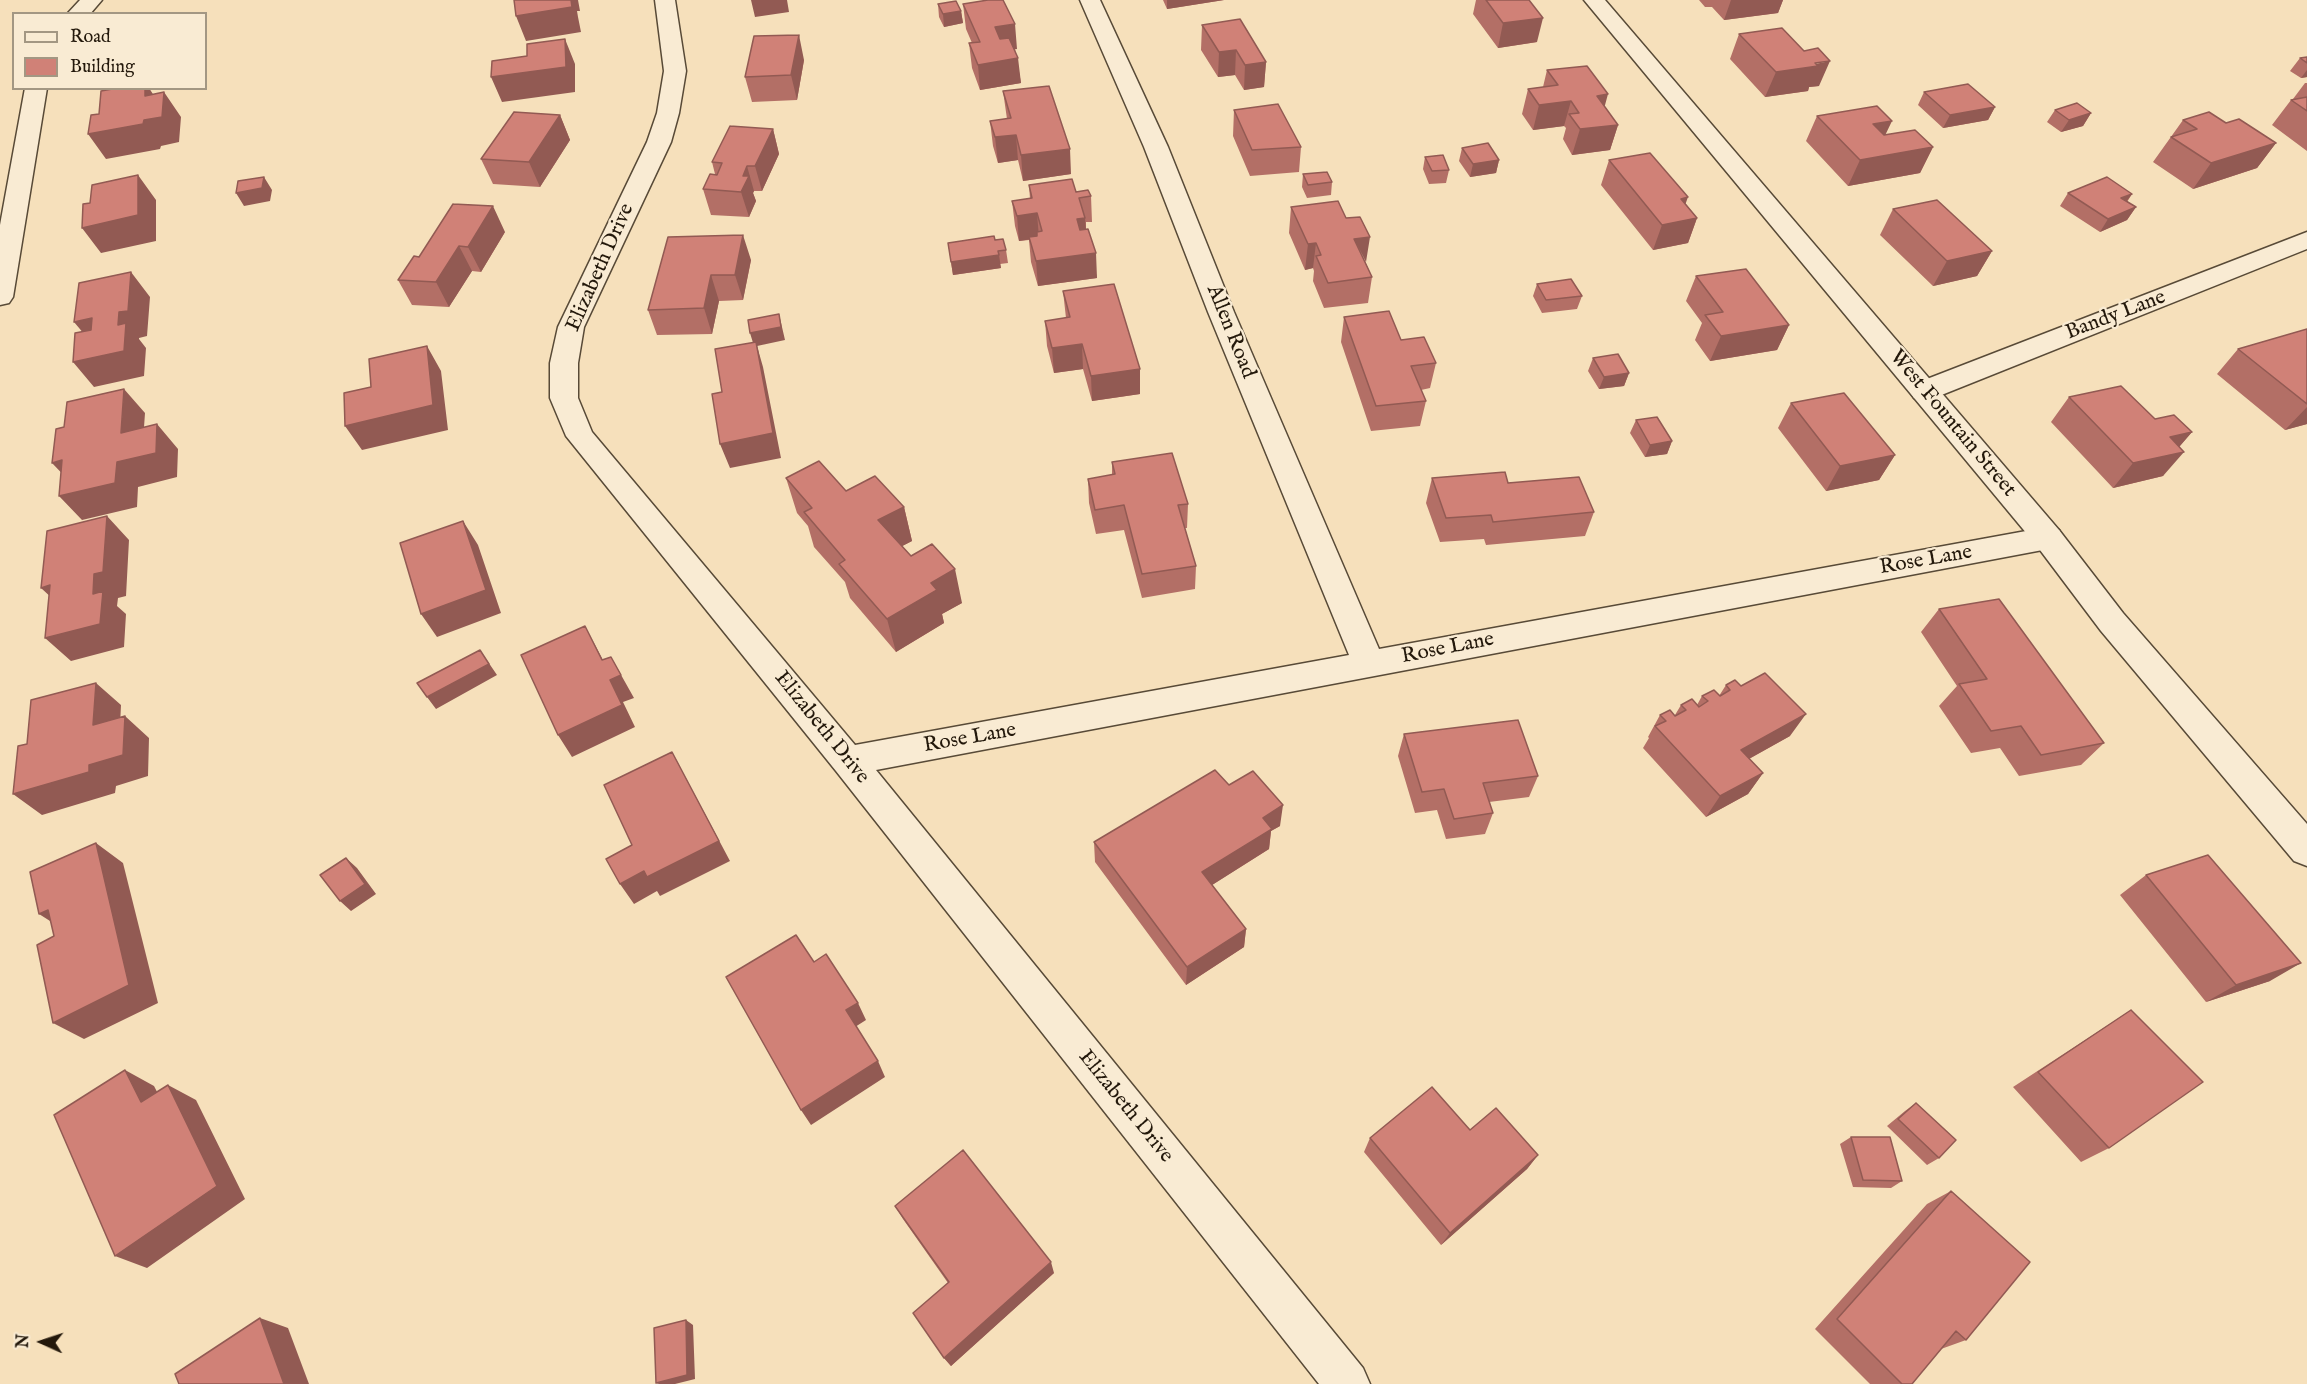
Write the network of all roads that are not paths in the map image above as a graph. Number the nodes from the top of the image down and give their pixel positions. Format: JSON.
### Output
{"nodes":[{"id":1,"x":92,"y":0,"type":"edge"},
{"id":2,"x":665,"y":0,"type":"edge"},
{"id":3,"x":1090,"y":0,"type":"edge"},
{"id":4,"x":1594,"y":0,"type":"edge"},
{"id":5,"x":78,"y":12,"type":"edge"},
{"id":6,"x":36,"y":90,"type":"edge"},
{"id":7,"x":2307,"y":240,"type":"edge"},
{"id":8,"x":0,"y":297,"type":"edge"},
{"id":9,"x":1924,"y":391,"type":"junction"},
{"id":10,"x":2048,"y":538,"type":"junction"},
{"id":11,"x":1369,"y":664,"type":"junction"},
{"id":12,"x":848,"y":760,"type":"junction"},
{"id":13,"x":2307,"y":850,"type":"edge"},
{"id":14,"x":1347,"y":1384,"type":"edge"}],
"edges":[{"from":1,"to":5,"type":"street"},
{"from":2,"to":12,"type":"street","name":"Elizabeth Drive"},
{"from":3,"to":11,"type":"street","name":"Allen Road"},
{"from":4,"to":9,"type":"street","name":"West Fountain Street"},
{"from":6,"to":8,"type":"street"},
{"from":7,"to":9,"type":"street","name":"Bandy Lane"},
{"from":9,"to":10,"type":"street","name":"West Fountain Street"},
{"from":10,"to":11,"type":"street","name":"Rose Lane"},
{"from":10,"to":13,"type":"street","name":"West Fountain Street"},
{"from":11,"to":12,"type":"street","name":"Rose Lane"},
{"from":12,"to":14,"type":"street","name":"Elizabeth Drive"}]}
